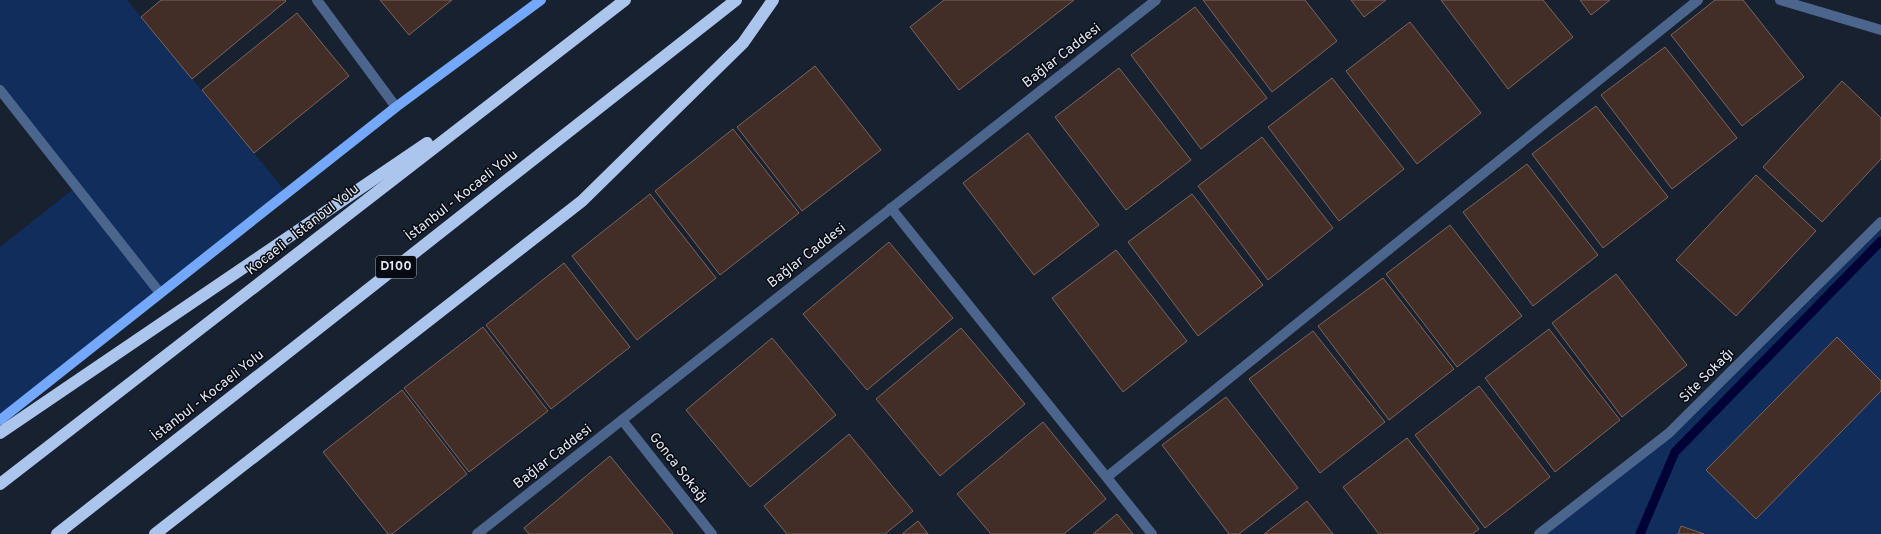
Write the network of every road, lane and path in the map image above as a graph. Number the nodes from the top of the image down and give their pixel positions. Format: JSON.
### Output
{"nodes":[{"id":1,"x":317,"y":0,"type":"edge"},
{"id":2,"x":541,"y":0,"type":"edge"},
{"id":3,"x":625,"y":0,"type":"edge"},
{"id":4,"x":736,"y":0,"type":"edge"},
{"id":5,"x":773,"y":0,"type":"edge"},
{"id":6,"x":1156,"y":0,"type":"edge"},
{"id":7,"x":1698,"y":0,"type":"edge"},
{"id":8,"x":1780,"y":0,"type":"edge"},
{"id":9,"x":1881,"y":30,"type":"edge"},
{"id":10,"x":522,"y":79,"type":"junction"},
{"id":11,"x":0,"y":90,"type":"edge"},
{"id":12,"x":396,"y":106,"type":"junction"},
{"id":13,"x":891,"y":208,"type":"junction"},
{"id":14,"x":1881,"y":222,"type":"edge"},
{"id":15,"x":160,"y":294,"type":"junction"},
{"id":16,"x":0,"y":420,"type":"edge"},
{"id":17,"x":622,"y":420,"type":"junction"},
{"id":18,"x":0,"y":433,"type":"edge"},
{"id":19,"x":1107,"y":477,"type":"junction"},
{"id":20,"x":0,"y":484,"type":"edge"},
{"id":21,"x":57,"y":534,"type":"edge"},
{"id":22,"x":155,"y":534,"type":"edge"},
{"id":23,"x":477,"y":534,"type":"edge"},
{"id":24,"x":712,"y":534,"type":"edge"},
{"id":25,"x":1152,"y":534,"type":"edge"},
{"id":26,"x":1539,"y":534,"type":"edge"}],
"edges":[{"from":1,"to":12,"type":"street"},
{"from":2,"to":12,"type":"main road"},
{"from":3,"to":10,"type":"highway","name":"Kocaeli - İstanbul Yolu"},
{"from":4,"to":21,"type":"highway","name":"İstanbul - Kocaeli Yolu","number":"D100"},
{"from":5,"to":22,"type":"highway"},
{"from":6,"to":13,"type":"street","name":"Bağlar Caddesi"},
{"from":7,"to":19,"type":"street"},
{"from":8,"to":9,"type":"street"},
{"from":10,"to":18,"type":"highway"},
{"from":10,"to":20,"type":"highway","name":"Kocaeli - İstanbul Yolu"},
{"from":11,"to":15,"type":"street"},
{"from":12,"to":15,"type":"main road"},
{"from":13,"to":17,"type":"street","name":"Bağlar Caddesi"},
{"from":13,"to":19,"type":"street"},
{"from":14,"to":26,"type":"street","name":"Site Sokağı"},
{"from":15,"to":16,"type":"main road"},
{"from":17,"to":23,"type":"street","name":"Bağlar Caddesi"},
{"from":17,"to":24,"type":"street","name":"Gonca Sokağı"},
{"from":19,"to":25,"type":"street"}]}
